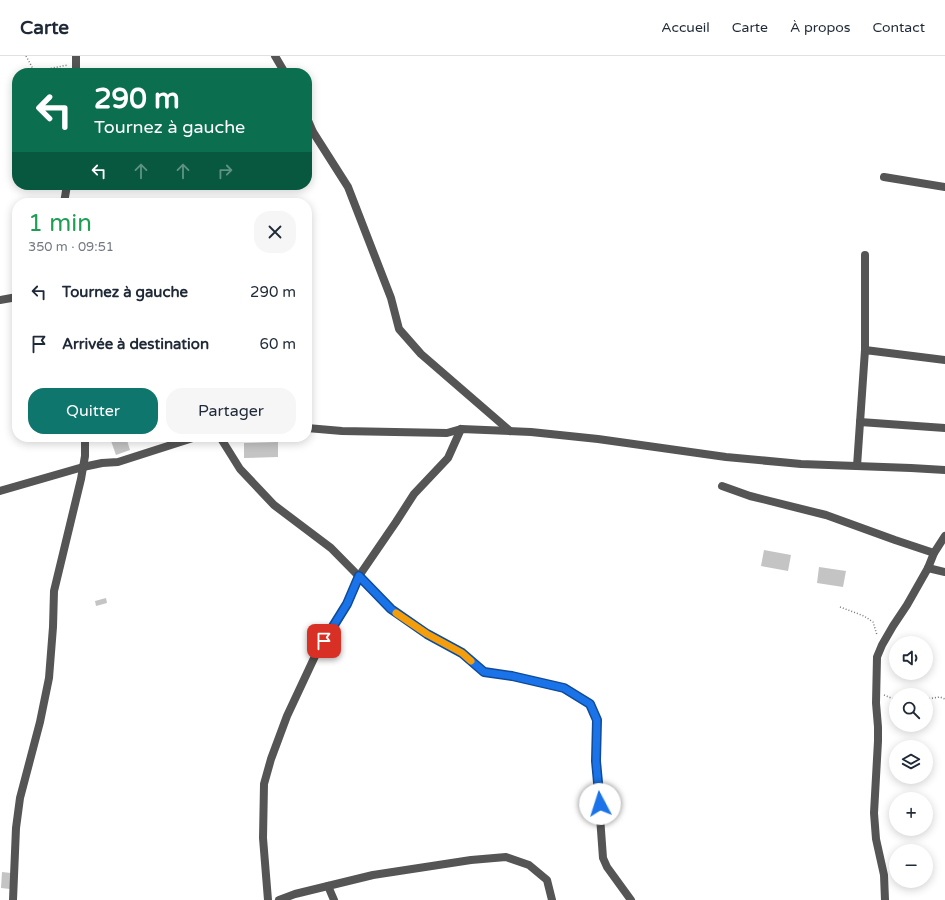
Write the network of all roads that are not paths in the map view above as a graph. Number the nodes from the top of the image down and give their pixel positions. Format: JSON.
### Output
{"nodes":[{"id":1,"x":276,"y":56,"type":"edge"},
{"id":2,"x":282,"y":68,"type":"edge"},
{"id":3,"x":312,"y":130,"type":"edge"},
{"id":4,"x":884,"y":177,"type":"dead end"},
{"id":5,"x":945,"y":187,"type":"edge"},
{"id":6,"x":865,"y":255,"type":"dead end"},
{"id":7,"x":12,"y":298,"type":"edge"},
{"id":8,"x":0,"y":300,"type":"edge"},
{"id":9,"x":865,"y":350,"type":"junction"},
{"id":10,"x":945,"y":360,"type":"edge"},
{"id":11,"x":860,"y":422,"type":"junction"},
{"id":12,"x":312,"y":428,"type":"edge"},
{"id":13,"x":945,"y":428,"type":"edge"},
{"id":14,"x":461,"y":429,"type":"junction"},
{"id":15,"x":510,"y":431,"type":"junction"},
{"id":16,"x":85,"y":442,"type":"edge"},
{"id":17,"x":180,"y":442,"type":"edge"},
{"id":18,"x":223,"y":442,"type":"edge"},
{"id":19,"x":857,"y":466,"type":"junction"},
{"id":20,"x":83,"y":467,"type":"junction"},
{"id":21,"x":945,"y":470,"type":"edge"},
{"id":22,"x":722,"y":486,"type":"dead end"},
{"id":23,"x":0,"y":491,"type":"edge"},
{"id":24,"x":945,"y":536,"type":"edge"},
{"id":25,"x":934,"y":553,"type":"junction"},
{"id":26,"x":928,"y":568,"type":"junction"},
{"id":27,"x":945,"y":572,"type":"edge"},
{"id":28,"x":359,"y":576,"type":"junction"},
{"id":29,"x":328,"y":886,"type":"junction"},
{"id":30,"x":13,"y":900,"type":"edge"},
{"id":31,"x":268,"y":900,"type":"edge"},
{"id":32,"x":279,"y":900,"type":"edge"},
{"id":33,"x":334,"y":900,"type":"edge"},
{"id":34,"x":552,"y":900,"type":"edge"},
{"id":35,"x":631,"y":900,"type":"edge"},
{"id":36,"x":885,"y":900,"type":"edge"}],
"edges":[{"from":1,"to":2,"type":"street"},
{"from":3,"to":15,"type":"street"},
{"from":4,"to":5,"type":"street"},
{"from":6,"to":9,"type":"street"},
{"from":7,"to":8,"type":"street"},
{"from":9,"to":10,"type":"street"},
{"from":9,"to":11,"type":"street"},
{"from":11,"to":13,"type":"street"},
{"from":11,"to":19,"type":"street"},
{"from":12,"to":14,"type":"street"},
{"from":14,"to":15,"type":"street"},
{"from":14,"to":28,"type":"street"},
{"from":15,"to":19,"type":"street"},
{"from":16,"to":20,"type":"street"},
{"from":17,"to":20,"type":"street"},
{"from":18,"to":28,"type":"street"},
{"from":19,"to":21,"type":"street"},
{"from":20,"to":23,"type":"street"},
{"from":20,"to":30,"type":"street"},
{"from":22,"to":25,"type":"street"},
{"from":24,"to":25,"type":"street"},
{"from":25,"to":26,"type":"street"},
{"from":26,"to":27,"type":"street"},
{"from":26,"to":36,"type":"street"},
{"from":28,"to":31,"type":"street"},
{"from":28,"to":35,"type":"street"},
{"from":29,"to":32,"type":"street"},
{"from":29,"to":33,"type":"street"},
{"from":29,"to":34,"type":"street"}]}
